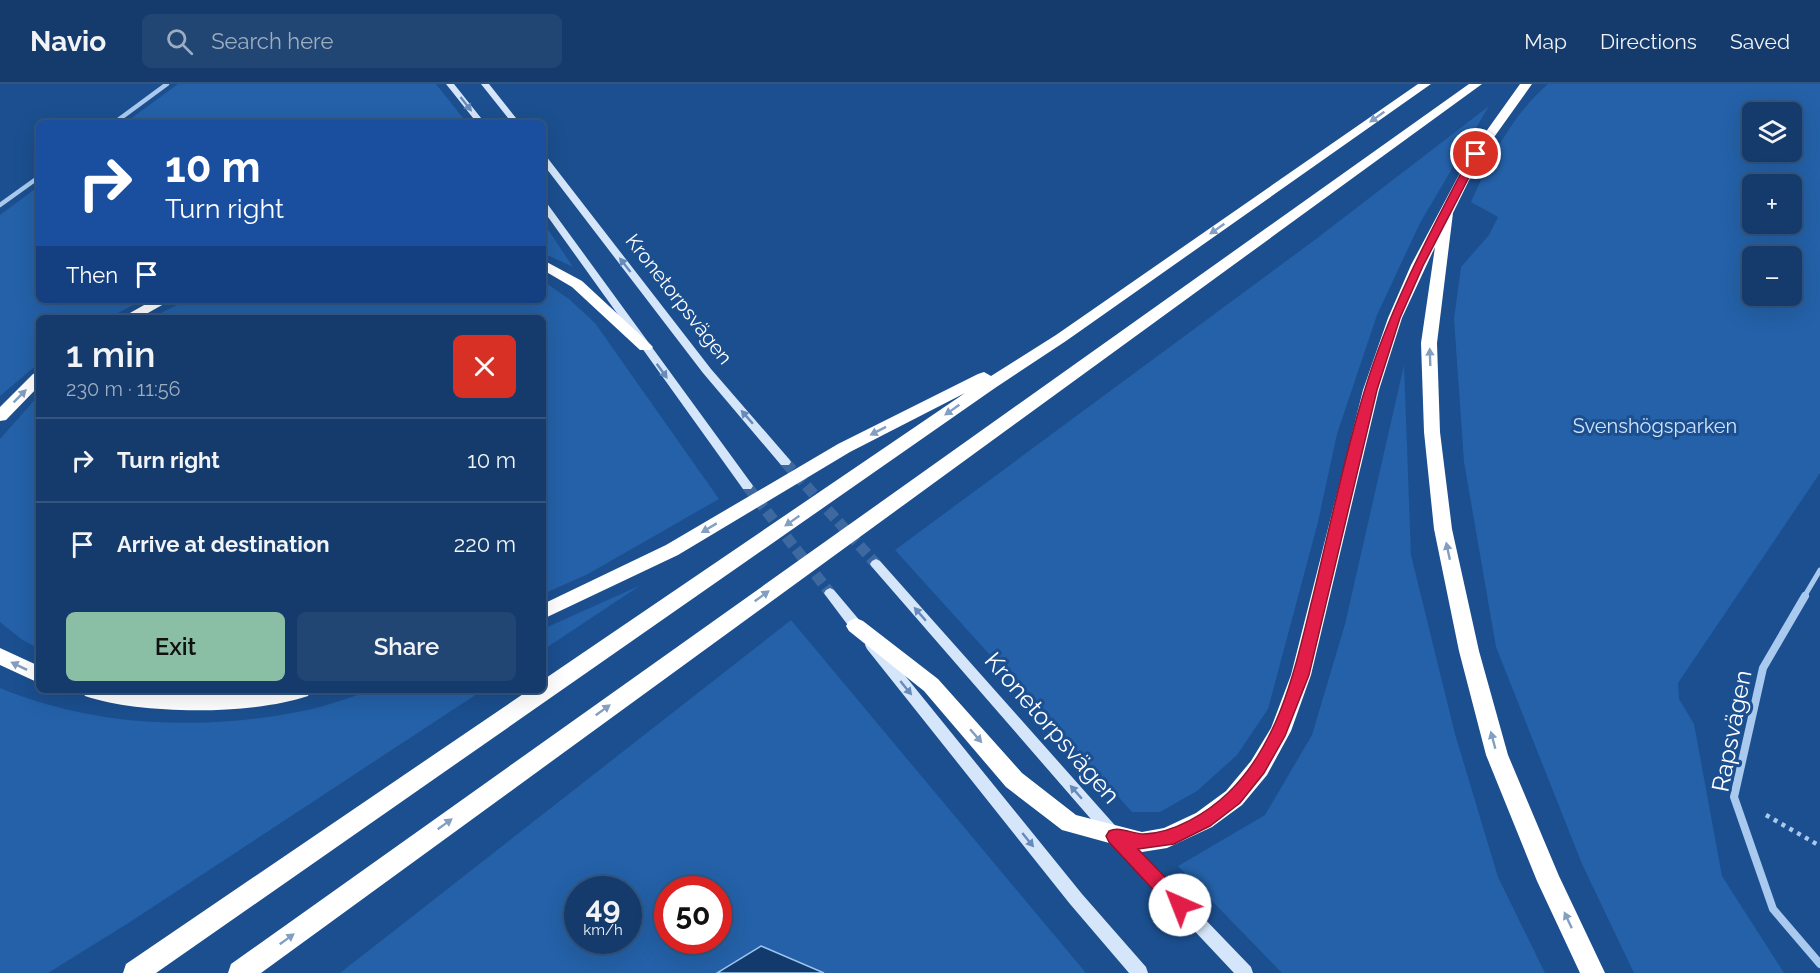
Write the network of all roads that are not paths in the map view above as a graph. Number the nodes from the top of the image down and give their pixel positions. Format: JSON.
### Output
{"nodes":[{"id":1,"x":167,"y":84,"type":"edge"},
{"id":2,"x":450,"y":84,"type":"edge"},
{"id":3,"x":485,"y":84,"type":"edge"},
{"id":4,"x":1425,"y":84,"type":"edge"},
{"id":5,"x":1476,"y":84,"type":"edge"},
{"id":6,"x":1526,"y":84,"type":"edge"},
{"id":7,"x":118,"y":120,"type":"edge"},
{"id":8,"x":479,"y":120,"type":"edge"},
{"id":9,"x":514,"y":120,"type":"edge"},
{"id":10,"x":546,"y":162,"type":"edge"},
{"id":11,"x":36,"y":179,"type":"edge"},
{"id":12,"x":0,"y":205,"type":"edge"},
{"id":13,"x":546,"y":208,"type":"edge"},
{"id":14,"x":1446,"y":213,"type":"junction"},
{"id":15,"x":546,"y":266,"type":"edge"},
{"id":16,"x":158,"y":303,"type":"edge"},
{"id":17,"x":134,"y":315,"type":"edge"},
{"id":18,"x":1061,"y":338,"type":"junction"},
{"id":19,"x":645,"y":347,"type":"junction"},
{"id":20,"x":36,"y":380,"type":"edge"},
{"id":21,"x":0,"y":416,"type":"edge"},
{"id":22,"x":785,"y":462,"type":"tunnel mouth"},
{"id":23,"x":747,"y":486,"type":"tunnel mouth"},
{"id":24,"x":876,"y":564,"type":"tunnel mouth"},
{"id":25,"x":1820,"y":570,"type":"edge"},
{"id":26,"x":830,"y":593,"type":"tunnel mouth"},
{"id":27,"x":546,"y":611,"type":"edge"},
{"id":28,"x":856,"y":626,"type":"junction"},
{"id":29,"x":0,"y":656,"type":"edge"},
{"id":30,"x":36,"y":674,"type":"edge"},
{"id":31,"x":546,"y":690,"type":"edge"},
{"id":32,"x":119,"y":693,"type":"edge"},
{"id":33,"x":286,"y":693,"type":"edge"},
{"id":34,"x":542,"y":693,"type":"edge"},
{"id":35,"x":1115,"y":836,"type":"junction"},
{"id":36,"x":1820,"y":964,"type":"edge"},
{"id":37,"x":135,"y":973,"type":"edge"},
{"id":38,"x":240,"y":973,"type":"edge"},
{"id":39,"x":1140,"y":973,"type":"edge"},
{"id":40,"x":1245,"y":973,"type":"edge"},
{"id":41,"x":1593,"y":973,"type":"edge"}],
"edges":[{"from":1,"to":7,"type":"street"},
{"from":2,"to":8,"type":"main road","one_way":true},
{"from":3,"to":9,"type":"main road"},
{"from":4,"to":18,"type":"highway","one_way":true},
{"from":38,"to":5,"type":"highway","one_way":true},
{"from":6,"to":14,"type":"highway"},
{"from":22,"to":10,"type":"main road","name":"Kronetorpsvägen","one_way":true},
{"from":11,"to":12,"type":"street"},
{"from":13,"to":19,"type":"main road"},
{"from":14,"to":35,"type":"highway"},
{"from":41,"to":14,"type":"highway","one_way":true},
{"from":15,"to":19,"type":"highway"},
{"from":16,"to":17,"type":"highway"},
{"from":18,"to":27,"type":"highway","one_way":true},
{"from":18,"to":31,"type":"highway","one_way":true},
{"from":19,"to":23,"type":"main road","one_way":true},
{"from":21,"to":20,"type":"highway","one_way":true},
{"from":35,"to":24,"type":"main road","name":"Kronetorpsvägen","one_way":true},
{"from":25,"to":36,"type":"street","name":"Rapsvägen"},
{"from":26,"to":28,"type":"main road"},
{"from":28,"to":35,"type":"highway","one_way":true},
{"from":28,"to":39,"type":"main road","one_way":true},
{"from":30,"to":29,"type":"highway","one_way":true},
{"from":32,"to":33,"type":"highway"},
{"from":34,"to":37,"type":"highway","one_way":true},
{"from":35,"to":40,"type":"main road","name":"Kronetorpsvägen"}]}
